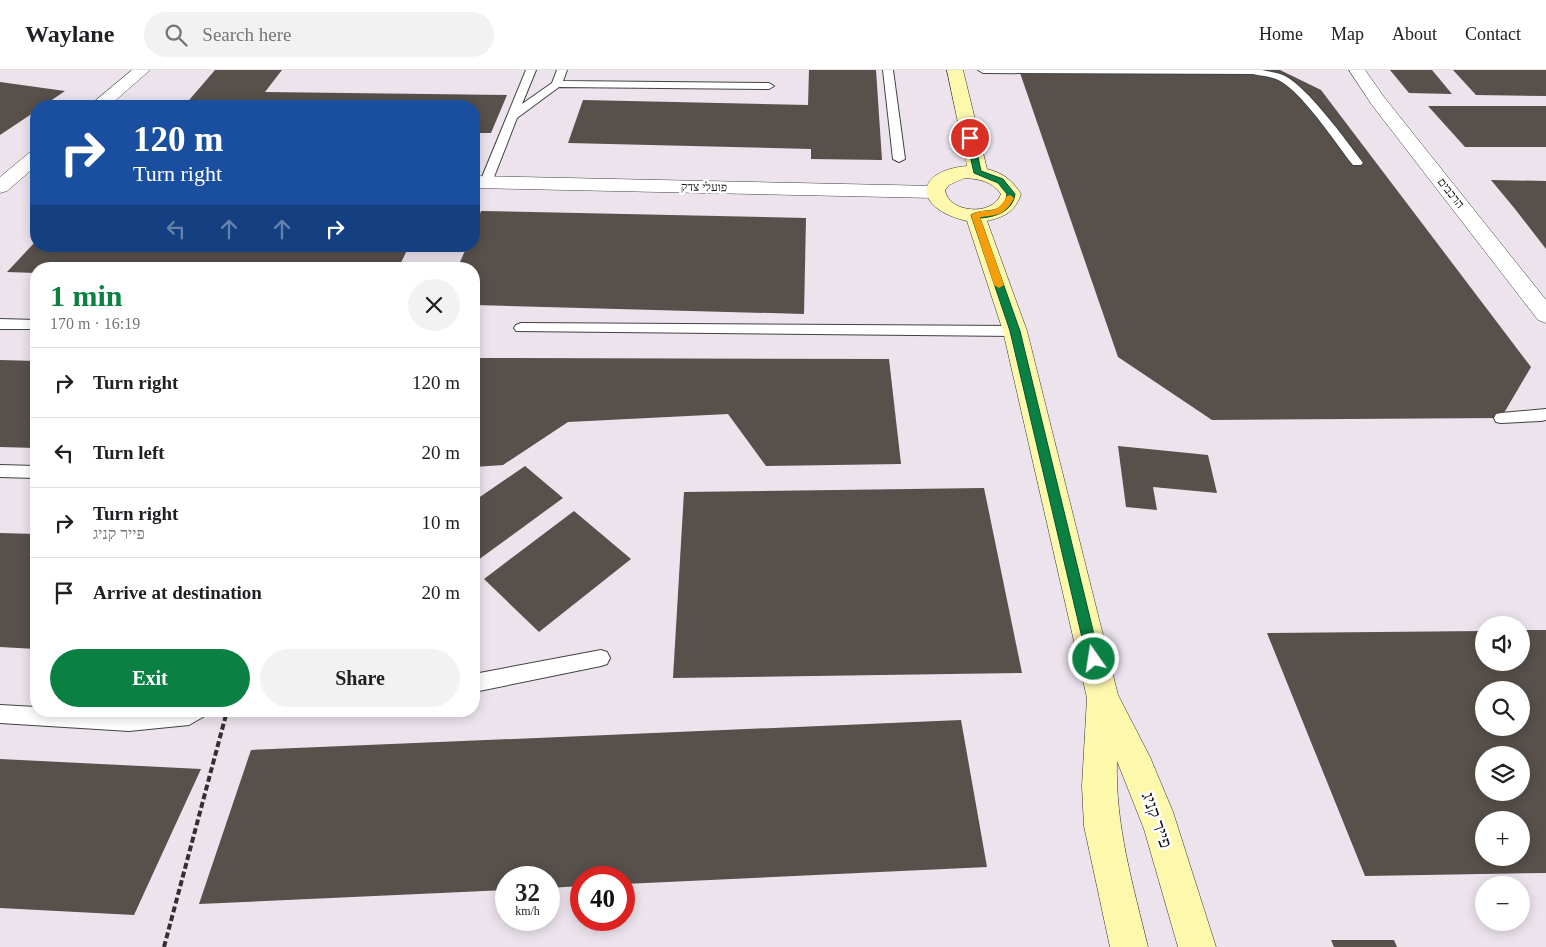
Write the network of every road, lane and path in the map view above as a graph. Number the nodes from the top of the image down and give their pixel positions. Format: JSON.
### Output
{"nodes":[{"id":1,"x":142,"y":70,"type":"edge"},
{"id":2,"x":531,"y":70,"type":"edge"},
{"id":3,"x":562,"y":70,"type":"edge"},
{"id":4,"x":888,"y":70,"type":"edge"},
{"id":5,"x":955,"y":70,"type":"edge"},
{"id":6,"x":983,"y":70,"type":"edge"},
{"id":7,"x":1357,"y":70,"type":"edge"},
{"id":8,"x":557,"y":84,"type":"junction"},
{"id":9,"x":769,"y":86,"type":"dead end"},
{"id":10,"x":105,"y":100,"type":"edge"},
{"id":11,"x":512,"y":118,"type":"junction"},
{"id":12,"x":899,"y":159,"type":"dead end"},
{"id":13,"x":1357,"y":162,"type":"dead end"},
{"id":14,"x":30,"y":165,"type":"edge"},
{"id":15,"x":978,"y":173,"type":"junction"},
{"id":16,"x":480,"y":182,"type":"edge"},
{"id":17,"x":0,"y":187,"type":"edge"},
{"id":18,"x":935,"y":192,"type":"junction"},
{"id":19,"x":975,"y":215,"type":"junction"},
{"id":20,"x":1546,"y":315,"type":"edge"},
{"id":21,"x":0,"y":324,"type":"edge"},
{"id":22,"x":30,"y":324,"type":"edge"},
{"id":23,"x":521,"y":328,"type":"dead end"},
{"id":24,"x":1015,"y":331,"type":"junction"},
{"id":25,"x":1546,"y":414,"type":"edge"},
{"id":26,"x":1501,"y":418,"type":"dead end"},
{"id":27,"x":0,"y":471,"type":"edge"},
{"id":28,"x":30,"y":472,"type":"edge"},
{"id":29,"x":601,"y":658,"type":"dead end"},
{"id":30,"x":480,"y":681,"type":"edge"},
{"id":31,"x":1103,"y":698,"type":"junction"},
{"id":32,"x":0,"y":714,"type":"edge"},
{"id":33,"x":30,"y":716,"type":"edge"},
{"id":34,"x":48,"y":717,"type":"edge"},
{"id":35,"x":179,"y":717,"type":"edge"},
{"id":36,"x":225,"y":717,"type":"edge"},
{"id":37,"x":164,"y":947,"type":"edge"},
{"id":38,"x":1129,"y":947,"type":"edge"},
{"id":39,"x":1197,"y":947,"type":"edge"}],
"edges":[{"from":1,"to":10,"type":"street"},
{"from":2,"to":11,"type":"lane"},
{"from":3,"to":8,"type":"lane"},
{"from":4,"to":12,"type":"lane"},
{"from":5,"to":15,"type":"street"},
{"from":6,"to":13,"type":"lane"},
{"from":7,"to":20,"type":"street","name":"הרכבים"},
{"from":8,"to":9,"type":"lane"},
{"from":8,"to":11,"type":"lane"},
{"from":11,"to":16,"type":"lane"},
{"from":14,"to":17,"type":"street"},
{"from":15,"to":18,"type":"street"},
{"from":15,"to":19,"type":"street"},
{"from":16,"to":18,"type":"street","name":"פועלי צדק"},
{"from":18,"to":19,"type":"street"},
{"from":19,"to":24,"type":"street","name":"פייר קניג"},
{"from":21,"to":22,"type":"lane"},
{"from":23,"to":24,"type":"lane"},
{"from":24,"to":31,"type":"street","name":"פייר קניג"},
{"from":25,"to":26,"type":"lane"},
{"from":27,"to":28,"type":"lane"},
{"from":29,"to":30,"type":"lane"},
{"from":31,"to":38,"type":"street","name":"פייר קניג"},
{"from":31,"to":39,"type":"street","name":"פייר קניג"},
{"from":32,"to":33,"type":"lane"},
{"from":34,"to":35,"type":"lane"},
{"from":36,"to":37,"type":"path"}]}
